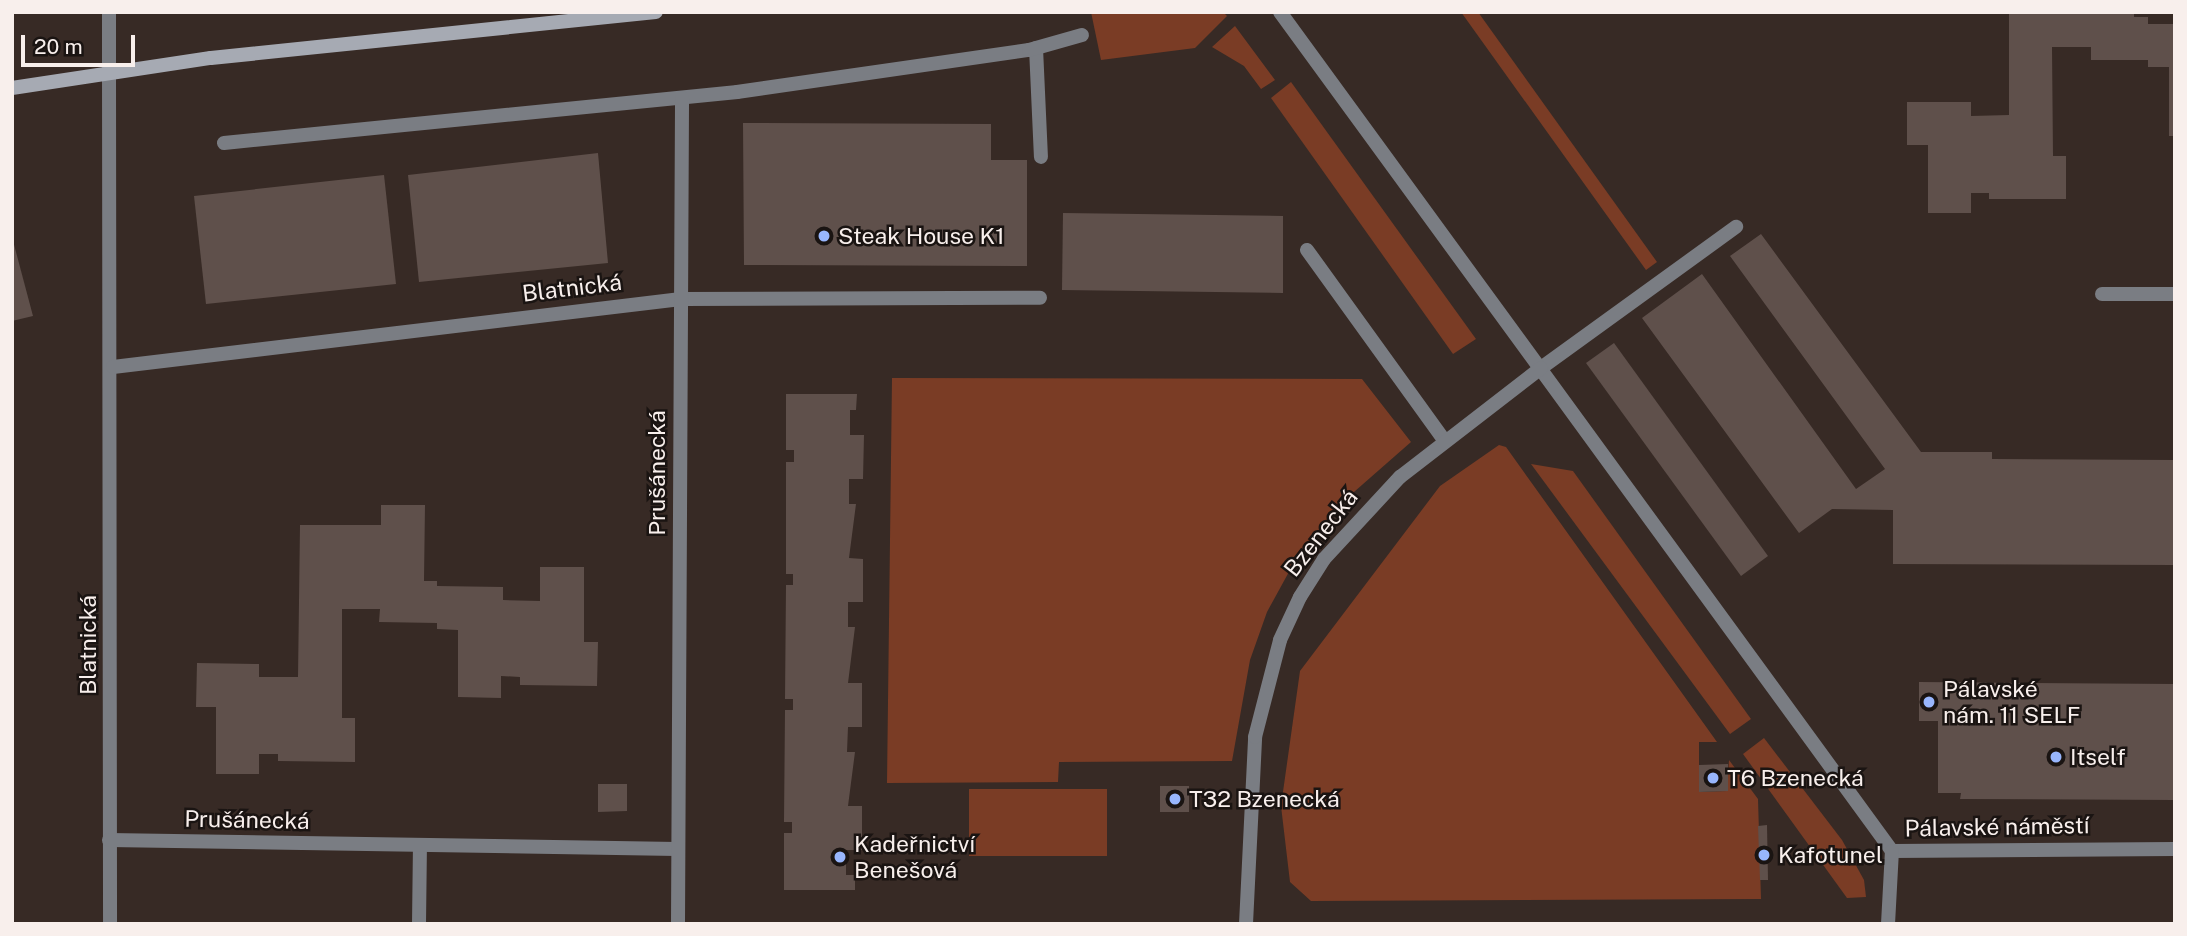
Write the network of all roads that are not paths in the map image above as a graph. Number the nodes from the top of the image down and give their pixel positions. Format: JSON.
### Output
{"nodes":[{"id":1,"x":109,"y":12,"type":"edge"},
{"id":2,"x":656,"y":12,"type":"edge"},
{"id":3,"x":1280,"y":12,"type":"edge"},
{"id":4,"x":1083,"y":35,"type":"dead end"},
{"id":5,"x":1036,"y":48,"type":"junction"},
{"id":6,"x":109,"y":70,"type":"junction"},
{"id":7,"x":12,"y":88,"type":"edge"},
{"id":8,"x":682,"y":98,"type":"junction"},
{"id":9,"x":224,"y":143,"type":"dead end"},
{"id":10,"x":1041,"y":158,"type":"dead end"},
{"id":11,"x":1736,"y":227,"type":"dead end"},
{"id":12,"x":1307,"y":250,"type":"dead end"},
{"id":13,"x":2102,"y":294,"type":"dead end"},
{"id":14,"x":2175,"y":294,"type":"edge"},
{"id":15,"x":1040,"y":298,"type":"dead end"},
{"id":16,"x":681,"y":299,"type":"junction"},
{"id":17,"x":113,"y":367,"type":"junction"},
{"id":18,"x":1542,"y":368,"type":"junction"},
{"id":19,"x":1445,"y":441,"type":"junction"},
{"id":20,"x":109,"y":840,"type":"junction"},
{"id":21,"x":420,"y":845,"type":"junction"},
{"id":22,"x":677,"y":849,"type":"junction"},
{"id":23,"x":2175,"y":849,"type":"edge"},
{"id":24,"x":1892,"y":852,"type":"junction"},
{"id":25,"x":110,"y":924,"type":"edge"},
{"id":26,"x":419,"y":924,"type":"edge"},
{"id":27,"x":678,"y":924,"type":"edge"},
{"id":28,"x":1247,"y":924,"type":"edge"},
{"id":29,"x":1888,"y":924,"type":"edge"}],
"edges":[{"from":1,"to":6,"type":"street","name":"Blatnická"},
{"from":2,"to":6,"type":"main road"},
{"from":3,"to":18,"type":"street"},
{"from":4,"to":5,"type":"street"},
{"from":5,"to":8,"type":"street"},
{"from":5,"to":10,"type":"street"},
{"from":6,"to":7,"type":"main road"},
{"from":6,"to":17,"type":"street","name":"Blatnická"},
{"from":8,"to":9,"type":"street"},
{"from":8,"to":16,"type":"street","name":"Prušánecká"},
{"from":11,"to":18,"type":"street","name":"Bzenecká"},
{"from":12,"to":19,"type":"street"},
{"from":13,"to":14,"type":"street"},
{"from":15,"to":16,"type":"street","name":"Blatnická"},
{"from":16,"to":17,"type":"street","name":"Blatnická"},
{"from":16,"to":22,"type":"street","name":"Prušánecká"},
{"from":17,"to":20,"type":"street","name":"Blatnická"},
{"from":18,"to":19,"type":"street","name":"Bzenecká"},
{"from":18,"to":24,"type":"street"},
{"from":19,"to":28,"type":"street","name":"Bzenecká"},
{"from":20,"to":21,"type":"street","name":"Prušánecká"},
{"from":20,"to":25,"type":"street","name":"Blatnická"},
{"from":21,"to":22,"type":"street","name":"Prušánecká"},
{"from":21,"to":26,"type":"street"},
{"from":22,"to":27,"type":"street","name":"Prušánecká"},
{"from":23,"to":24,"type":"street","name":"Pálavské náměstí"},
{"from":24,"to":29,"type":"street","name":"Pálavské náměstí"}]}
